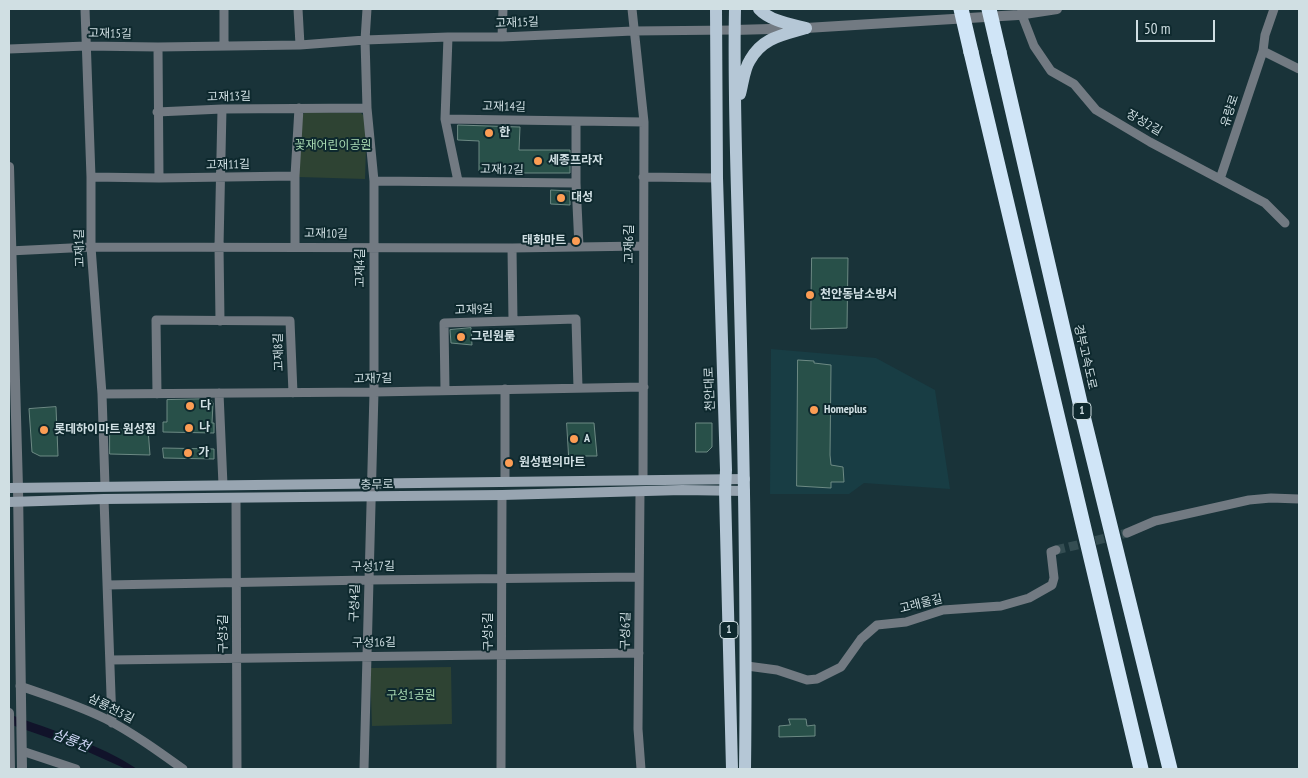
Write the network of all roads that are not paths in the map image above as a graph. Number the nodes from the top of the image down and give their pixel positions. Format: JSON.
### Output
{"nodes":[{"id":1,"x":85,"y":9,"type":"edge"},
{"id":2,"x":224,"y":9,"type":"edge"},
{"id":3,"x":298,"y":9,"type":"edge"},
{"id":4,"x":367,"y":9,"type":"edge"},
{"id":5,"x":503,"y":9,"type":"edge"},
{"id":6,"x":632,"y":9,"type":"edge"},
{"id":7,"x":716,"y":9,"type":"edge"},
{"id":8,"x":735,"y":9,"type":"edge"},
{"id":9,"x":759,"y":9,"type":"edge"},
{"id":10,"x":961,"y":9,"type":"edge"},
{"id":11,"x":989,"y":9,"type":"edge"},
{"id":12,"x":1057,"y":9,"type":"edge"},
{"id":13,"x":1274,"y":9,"type":"edge"},
{"id":14,"x":1022,"y":14,"type":"junction"},
{"id":15,"x":806,"y":28,"type":"junction"},
{"id":16,"x":716,"y":30,"type":"junction"},
{"id":17,"x":734,"y":30,"type":"junction"},
{"id":18,"x":633,"y":31,"type":"junction"},
{"id":19,"x":448,"y":37,"type":"junction"},
{"id":20,"x":502,"y":37,"type":"junction"},
{"id":21,"x":365,"y":40,"type":"junction"},
{"id":22,"x":300,"y":45,"type":"junction"},
{"id":23,"x":86,"y":46,"type":"junction"},
{"id":24,"x":224,"y":46,"type":"junction"},
{"id":25,"x":158,"y":47,"type":"junction"},
{"id":26,"x":9,"y":49,"type":"edge"},
{"id":27,"x":1262,"y":51,"type":"junction"},
{"id":28,"x":1299,"y":69,"type":"edge"},
{"id":29,"x":299,"y":108,"type":"junction"},
{"id":30,"x":367,"y":108,"type":"junction"},
{"id":31,"x":736,"y":108,"type":"junction"},
{"id":32,"x":222,"y":109,"type":"junction"},
{"id":33,"x":158,"y":112,"type":"junction"},
{"id":34,"x":445,"y":119,"type":"junction"},
{"id":35,"x":576,"y":122,"type":"junction"},
{"id":36,"x":644,"y":122,"type":"junction"},
{"id":37,"x":9,"y":167,"type":"edge"},
{"id":38,"x":295,"y":176,"type":"junction"},
{"id":39,"x":643,"y":176,"type":"junction"},
{"id":40,"x":91,"y":177,"type":"junction"},
{"id":41,"x":221,"y":177,"type":"junction"},
{"id":42,"x":159,"y":178,"type":"junction"},
{"id":43,"x":717,"y":178,"type":"junction"},
{"id":44,"x":1220,"y":179,"type":"junction"},
{"id":45,"x":374,"y":181,"type":"junction"},
{"id":46,"x":458,"y":181,"type":"junction"},
{"id":47,"x":576,"y":183,"type":"junction"},
{"id":48,"x":1285,"y":223,"type":"dead end"},
{"id":49,"x":91,"y":246,"type":"junction"},
{"id":50,"x":220,"y":246,"type":"junction"},
{"id":51,"x":295,"y":246,"type":"junction"},
{"id":52,"x":643,"y":246,"type":"junction"},
{"id":53,"x":374,"y":248,"type":"junction"},
{"id":54,"x":512,"y":248,"type":"junction"},
{"id":55,"x":579,"y":248,"type":"junction"},
{"id":56,"x":9,"y":250,"type":"edge"},
{"id":57,"x":220,"y":320,"type":"junction"},
{"id":58,"x":513,"y":321,"type":"junction"},
{"id":59,"x":644,"y":387,"type":"junction"},
{"id":60,"x":578,"y":388,"type":"junction"},
{"id":61,"x":505,"y":389,"type":"junction"},
{"id":62,"x":445,"y":390,"type":"junction"},
{"id":63,"x":293,"y":392,"type":"junction"},
{"id":64,"x":374,"y":392,"type":"junction"},
{"id":65,"x":219,"y":393,"type":"junction"},
{"id":66,"x":102,"y":394,"type":"junction"},
{"id":67,"x":158,"y":394,"type":"junction"},
{"id":68,"x":643,"y":480,"type":"junction"},
{"id":69,"x":505,"y":482,"type":"junction"},
{"id":70,"x":371,"y":484,"type":"junction"},
{"id":71,"x":222,"y":485,"type":"junction"},
{"id":72,"x":726,"y":485,"type":"junction"},
{"id":73,"x":745,"y":485,"type":"junction"},
{"id":74,"x":105,"y":486,"type":"junction"},
{"id":75,"x":13,"y":488,"type":"edge"},
{"id":76,"x":640,"y":492,"type":"junction"},
{"id":77,"x":502,"y":495,"type":"junction"},
{"id":78,"x":371,"y":497,"type":"junction"},
{"id":79,"x":236,"y":498,"type":"junction"},
{"id":80,"x":104,"y":499,"type":"junction"},
{"id":81,"x":1299,"y":499,"type":"edge"},
{"id":82,"x":13,"y":502,"type":"edge"},
{"id":83,"x":1127,"y":533,"type":"tunnel mouth"},
{"id":84,"x":1056,"y":550,"type":"dead end"},
{"id":85,"x":639,"y":577,"type":"junction"},
{"id":86,"x":502,"y":578,"type":"junction"},
{"id":87,"x":368,"y":580,"type":"junction"},
{"id":88,"x":236,"y":582,"type":"junction"},
{"id":89,"x":107,"y":585,"type":"junction"},
{"id":90,"x":639,"y":653,"type":"junction"},
{"id":91,"x":502,"y":654,"type":"junction"},
{"id":92,"x":366,"y":656,"type":"junction"},
{"id":93,"x":236,"y":658,"type":"junction"},
{"id":94,"x":110,"y":660,"type":"junction"},
{"id":95,"x":747,"y":666,"type":"junction"},
{"id":96,"x":20,"y":689,"type":"junction"},
{"id":97,"x":9,"y":713,"type":"edge"},
{"id":98,"x":112,"y":723,"type":"junction"},
{"id":99,"x":9,"y":744,"type":"edge"},
{"id":100,"x":21,"y":746,"type":"junction"},
{"id":101,"x":10,"y":769,"type":"edge"},
{"id":102,"x":22,"y":769,"type":"edge"},
{"id":103,"x":76,"y":769,"type":"edge"},
{"id":104,"x":182,"y":769,"type":"edge"},
{"id":105,"x":237,"y":769,"type":"edge"},
{"id":106,"x":364,"y":769,"type":"edge"},
{"id":107,"x":501,"y":769,"type":"edge"},
{"id":108,"x":641,"y":769,"type":"edge"},
{"id":109,"x":732,"y":769,"type":"edge"},
{"id":110,"x":745,"y":769,"type":"edge"},
{"id":111,"x":1141,"y":769,"type":"edge"},
{"id":112,"x":1170,"y":769,"type":"edge"}],
"edges":[{"from":1,"to":23,"type":"street","name":"고재1길"},
{"from":2,"to":24,"type":"street"},
{"from":3,"to":22,"type":"street"},
{"from":4,"to":21,"type":"street","name":"고재4길"},
{"from":5,"to":20,"type":"street"},
{"from":6,"to":18,"type":"street","name":"고재6길"},
{"from":7,"to":16,"type":"main road","name":"천안대로","number":"1"},
{"from":8,"to":17,"type":"main road","number":"1"},
{"from":9,"to":15,"type":"main road"},
{"from":10,"to":111,"type":"highway","number":"1","bridge":true},
{"from":11,"to":112,"type":"highway","name":"경부고속도로","number":"1","bridge":true},
{"from":12,"to":14,"type":"street"},
{"from":13,"to":27,"type":"street","name":"유량로"},
{"from":14,"to":15,"type":"street"},
{"from":14,"to":44,"type":"street","name":"장성2길"},
{"from":15,"to":17,"type":"street"},
{"from":15,"to":31,"type":"main road"},
{"from":16,"to":17,"type":"street","name":"고재15길"},
{"from":16,"to":18,"type":"street","name":"고재15길"},
{"from":16,"to":43,"type":"main road","name":"천안대로","number":"1"},
{"from":17,"to":31,"type":"main road","number":"1"},
{"from":18,"to":20,"type":"street","name":"고재15길"},
{"from":18,"to":36,"type":"street","name":"고재6길"},
{"from":19,"to":20,"type":"street","name":"고재15길"},
{"from":19,"to":21,"type":"street","name":"고재15길"},
{"from":19,"to":34,"type":"street"},
{"from":21,"to":22,"type":"street","name":"고재15길"},
{"from":21,"to":30,"type":"street","name":"고재4길"},
{"from":22,"to":24,"type":"street","name":"고재15길"},
{"from":23,"to":25,"type":"street","name":"고재15길"},
{"from":23,"to":26,"type":"street","name":"고재15길"},
{"from":23,"to":40,"type":"street","name":"고재1길"},
{"from":24,"to":25,"type":"street","name":"고재15길"},
{"from":25,"to":33,"type":"street"},
{"from":27,"to":28,"type":"street"},
{"from":27,"to":44,"type":"street","name":"유량로"},
{"from":29,"to":30,"type":"street","name":"고재13길"},
{"from":29,"to":32,"type":"street","name":"고재13길"},
{"from":29,"to":38,"type":"street"},
{"from":30,"to":45,"type":"street","name":"고재4길"},
{"from":31,"to":73,"type":"main road","number":"1"},
{"from":32,"to":33,"type":"street","name":"고재13길"},
{"from":32,"to":41,"type":"street"},
{"from":33,"to":42,"type":"street"},
{"from":34,"to":35,"type":"street","name":"고재14길"},
{"from":34,"to":46,"type":"street"},
{"from":35,"to":36,"type":"street","name":"고재14길"},
{"from":35,"to":47,"type":"street"},
{"from":36,"to":39,"type":"street","name":"고재6길"},
{"from":37,"to":56,"type":"street"},
{"from":38,"to":41,"type":"street","name":"고재11길"},
{"from":38,"to":51,"type":"street"},
{"from":39,"to":43,"type":"street"},
{"from":39,"to":52,"type":"street","name":"고재6길"},
{"from":40,"to":42,"type":"street","name":"고재11길"},
{"from":40,"to":49,"type":"street","name":"고재1길"},
{"from":41,"to":42,"type":"street","name":"고재11길"},
{"from":41,"to":50,"type":"street"},
{"from":43,"to":72,"type":"main road","name":"천안대로","number":"1"},
{"from":44,"to":48,"type":"street","name":"장성2길"},
{"from":45,"to":46,"type":"street","name":"고재12길"},
{"from":45,"to":53,"type":"street","name":"고재4길"},
{"from":46,"to":47,"type":"street","name":"고재12길"},
{"from":47,"to":55,"type":"street"},
{"from":49,"to":50,"type":"street","name":"고재10길"},
{"from":49,"to":56,"type":"street","name":"고재10길"},
{"from":49,"to":66,"type":"street","name":"고재1길"},
{"from":50,"to":51,"type":"street","name":"고재10길"},
{"from":50,"to":57,"type":"street"},
{"from":51,"to":53,"type":"street","name":"고재10길"},
{"from":52,"to":55,"type":"street","name":"고재10길"},
{"from":52,"to":59,"type":"street","name":"고재6길"},
{"from":53,"to":54,"type":"street","name":"고재10길"},
{"from":53,"to":64,"type":"street","name":"고재4길"},
{"from":54,"to":55,"type":"street","name":"고재10길"},
{"from":54,"to":58,"type":"street"},
{"from":56,"to":75,"type":"street"},
{"from":57,"to":63,"type":"street","name":"고재8길"},
{"from":57,"to":67,"type":"street","name":"고재8길"},
{"from":58,"to":60,"type":"street","name":"고재9길"},
{"from":58,"to":62,"type":"street","name":"고재9길"},
{"from":59,"to":60,"type":"street","name":"고재7길"},
{"from":59,"to":68,"type":"street","name":"고재6길"},
{"from":60,"to":61,"type":"street","name":"고재7길"},
{"from":61,"to":62,"type":"street","name":"고재7길"},
{"from":61,"to":69,"type":"street"},
{"from":62,"to":64,"type":"street","name":"고재7길"},
{"from":63,"to":64,"type":"street","name":"고재7길"},
{"from":63,"to":65,"type":"street","name":"고재7길"},
{"from":64,"to":70,"type":"street","name":"고재4길"},
{"from":65,"to":67,"type":"street","name":"고재7길"},
{"from":65,"to":71,"type":"street"},
{"from":66,"to":67,"type":"street","name":"고재7길"},
{"from":66,"to":74,"type":"street","name":"고재1길"},
{"from":68,"to":69,"type":"main road","name":"충무로"},
{"from":68,"to":72,"type":"main road","name":"충무로"},
{"from":69,"to":70,"type":"main road","name":"충무로"},
{"from":70,"to":71,"type":"main road","name":"충무로"},
{"from":70,"to":78,"type":"street","name":"고재4길"},
{"from":71,"to":74,"type":"main road","name":"충무로"},
{"from":72,"to":73,"type":"main road","name":"충무로"},
{"from":72,"to":76,"type":"main road","name":"충무로"},
{"from":72,"to":109,"type":"main road","name":"천안대로","number":"1"},
{"from":73,"to":95,"type":"main road","number":"1"},
{"from":74,"to":75,"type":"main road","name":"충무로"},
{"from":75,"to":82,"type":"street"},
{"from":76,"to":77,"type":"main road","name":"충무로"},
{"from":76,"to":85,"type":"street","name":"구성6길"},
{"from":77,"to":78,"type":"main road","name":"충무로"},
{"from":77,"to":86,"type":"street","name":"구성5길"},
{"from":78,"to":79,"type":"main road","name":"충무로"},
{"from":78,"to":87,"type":"street","name":"구성4길"},
{"from":79,"to":80,"type":"main road","name":"충무로"},
{"from":79,"to":88,"type":"street","name":"구성3길"},
{"from":80,"to":82,"type":"main road","name":"충무로"},
{"from":80,"to":89,"type":"street"},
{"from":81,"to":83,"type":"street"},
{"from":82,"to":96,"type":"street"},
{"from":84,"to":95,"type":"street","name":"고래울길"},
{"from":85,"to":86,"type":"street","name":"구성17길"},
{"from":85,"to":90,"type":"street","name":"구성6길"},
{"from":86,"to":87,"type":"street","name":"구성17길"},
{"from":86,"to":91,"type":"street","name":"구성5길"},
{"from":87,"to":88,"type":"street","name":"구성17길"},
{"from":87,"to":92,"type":"street","name":"구성4길"},
{"from":88,"to":89,"type":"street","name":"구성17길"},
{"from":88,"to":93,"type":"street","name":"구성3길"},
{"from":89,"to":94,"type":"street"},
{"from":90,"to":91,"type":"street","name":"구성16길"},
{"from":90,"to":108,"type":"street","name":"구성6길"},
{"from":91,"to":92,"type":"street","name":"구성16길"},
{"from":91,"to":107,"type":"street","name":"구성5길"},
{"from":92,"to":93,"type":"street","name":"구성16길"},
{"from":92,"to":106,"type":"street","name":"구성4길"},
{"from":93,"to":94,"type":"street","name":"구성16길"},
{"from":93,"to":105,"type":"street","name":"구성3길"},
{"from":94,"to":98,"type":"street"},
{"from":95,"to":110,"type":"main road","number":"1"},
{"from":96,"to":98,"type":"street","name":"삼룡천3길"},
{"from":96,"to":100,"type":"street"},
{"from":97,"to":99,"type":"street"},
{"from":98,"to":104,"type":"street","name":"삼룡천3길"},
{"from":99,"to":101,"type":"street"},
{"from":100,"to":102,"type":"street"},
{"from":100,"to":103,"type":"street"}]}
